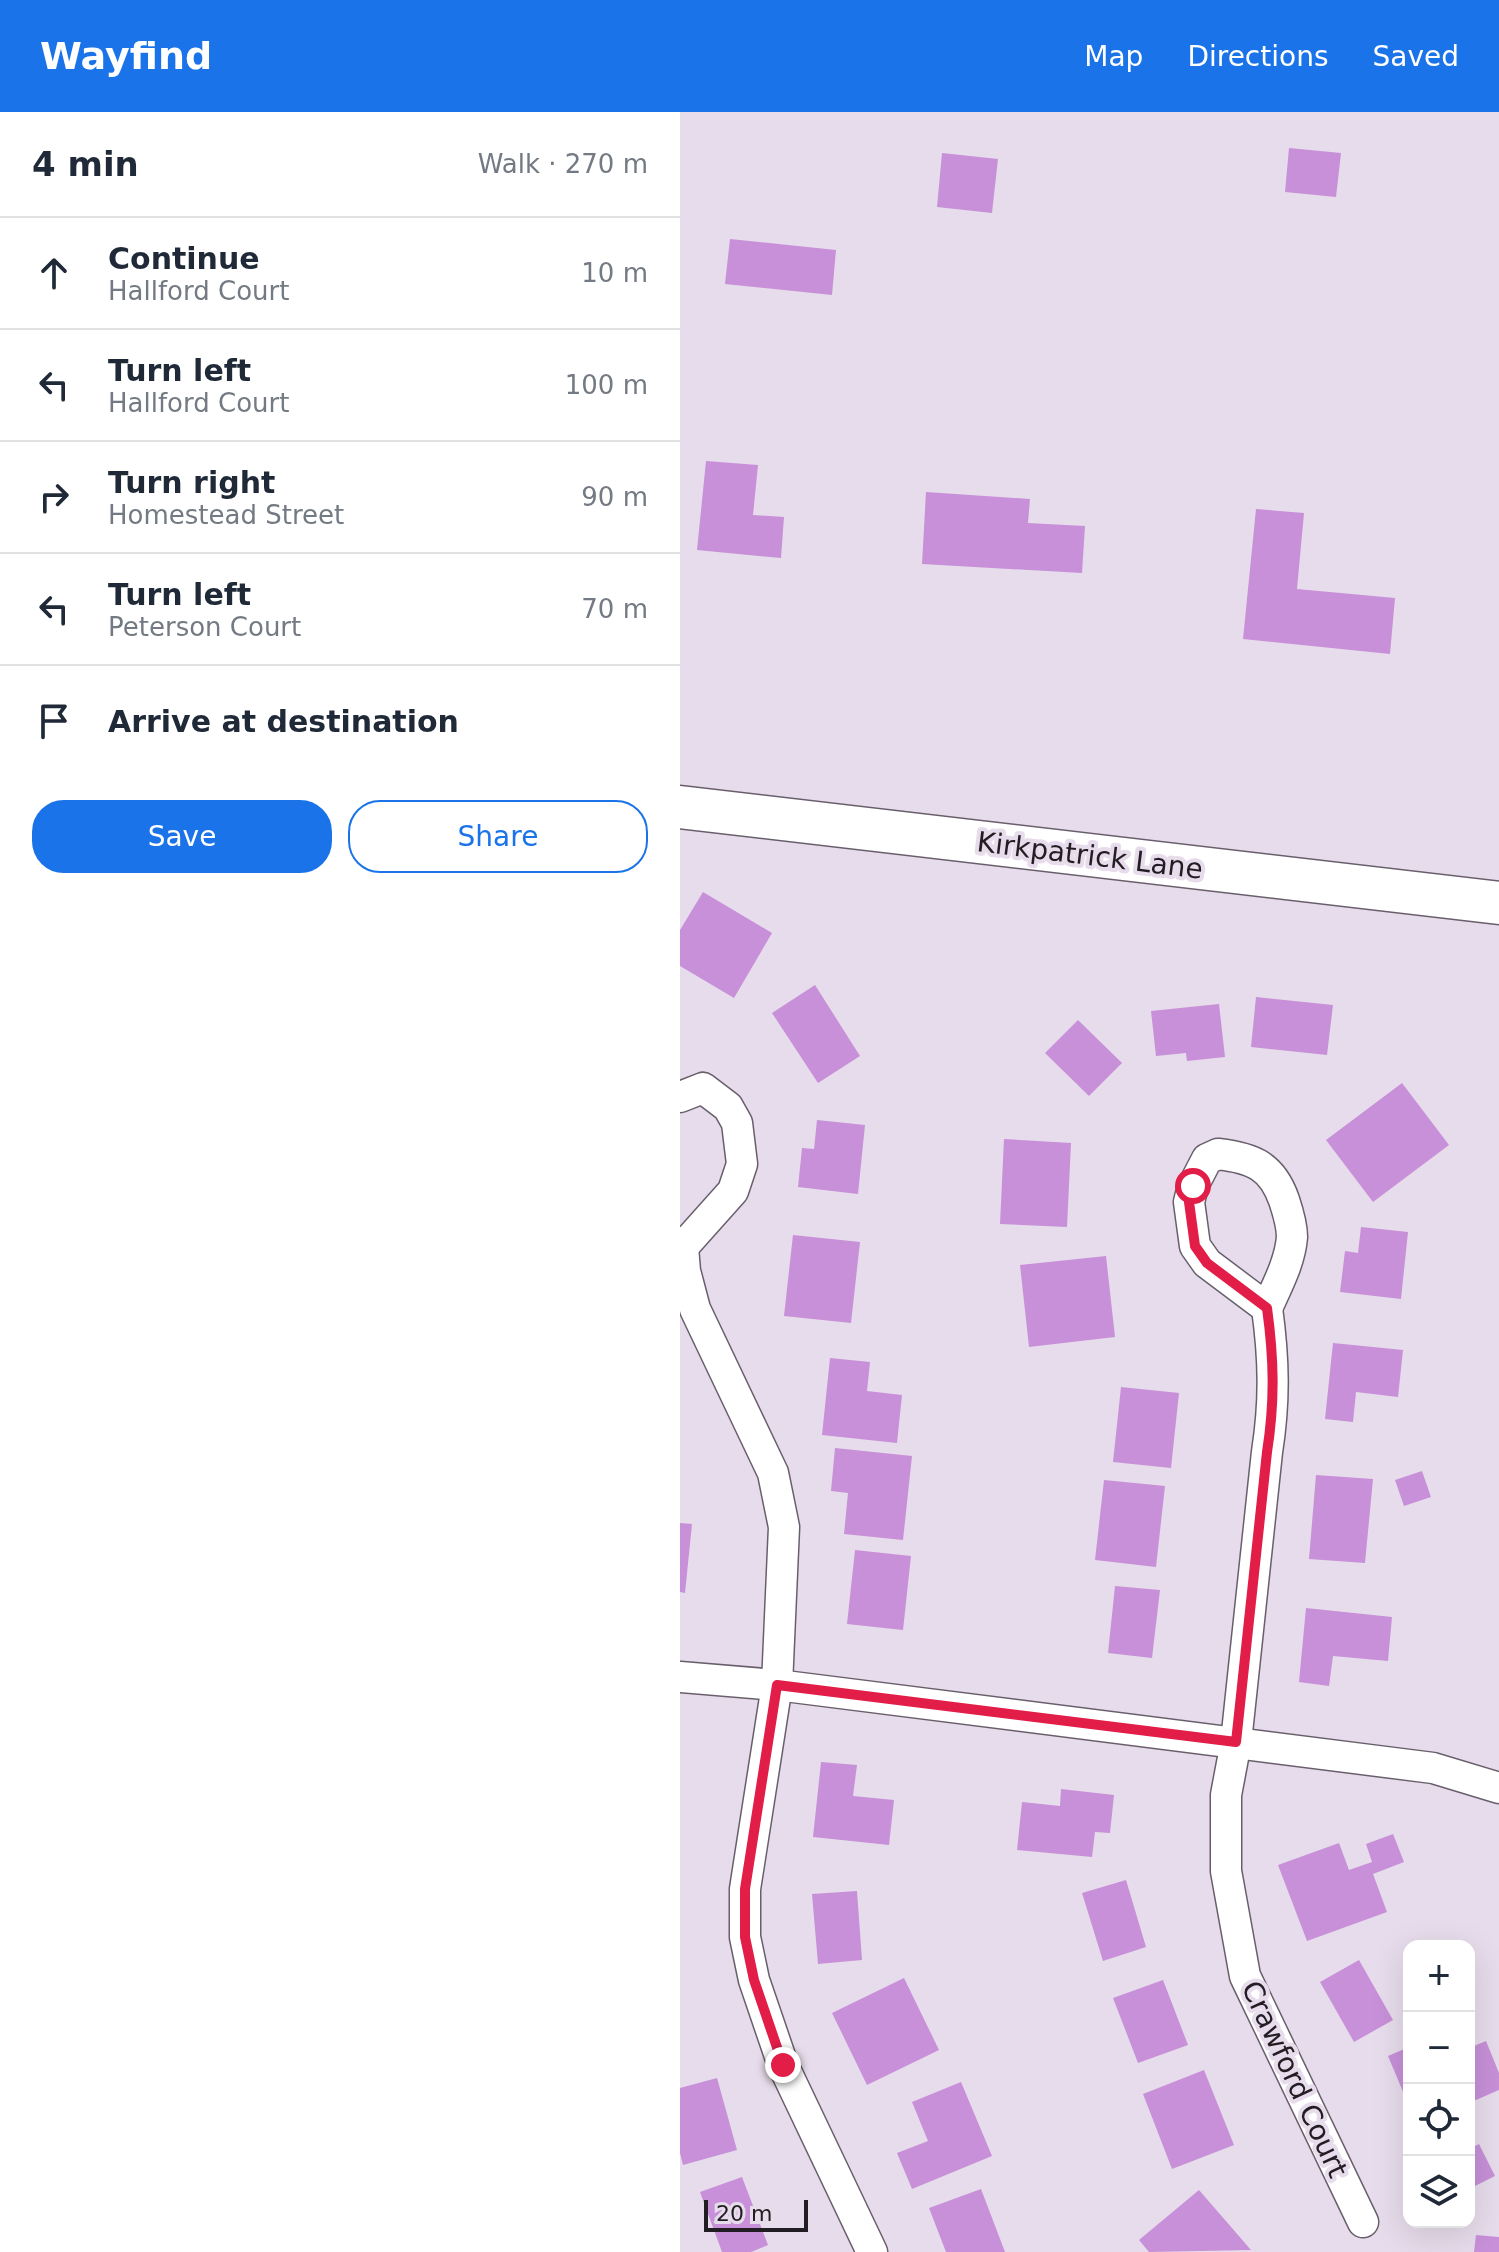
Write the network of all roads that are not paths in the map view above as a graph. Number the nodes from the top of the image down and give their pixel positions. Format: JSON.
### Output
{"nodes":[{"id":1,"x":680,"y":807,"type":"edge"},
{"id":2,"x":1499,"y":903,"type":"edge"},
{"id":3,"x":680,"y":1097,"type":"edge"},
{"id":4,"x":682,"y":1244,"type":"edge"},
{"id":5,"x":1267,"y":1308,"type":"junction"},
{"id":6,"x":680,"y":1677,"type":"edge"},
{"id":7,"x":777,"y":1685,"type":"junction"},
{"id":8,"x":1236,"y":1742,"type":"junction"},
{"id":9,"x":1499,"y":1788,"type":"edge"},
{"id":10,"x":1363,"y":2222,"type":"dead end"},
{"id":11,"x":872,"y":2252,"type":"edge"}],
"edges":[{"from":1,"to":2,"type":"street","name":"Kirkpatrick Lane"},
{"from":3,"to":4,"type":"street"},
{"from":4,"to":7,"type":"street"},
{"from":5,"to":5,"type":"street"},
{"from":5,"to":8,"type":"street","name":"Crawford Court"},
{"from":6,"to":7,"type":"street"},
{"from":7,"to":8,"type":"street"},
{"from":7,"to":11,"type":"street"},
{"from":8,"to":9,"type":"street"},
{"from":8,"to":10,"type":"street","name":"Crawford Court"}]}
